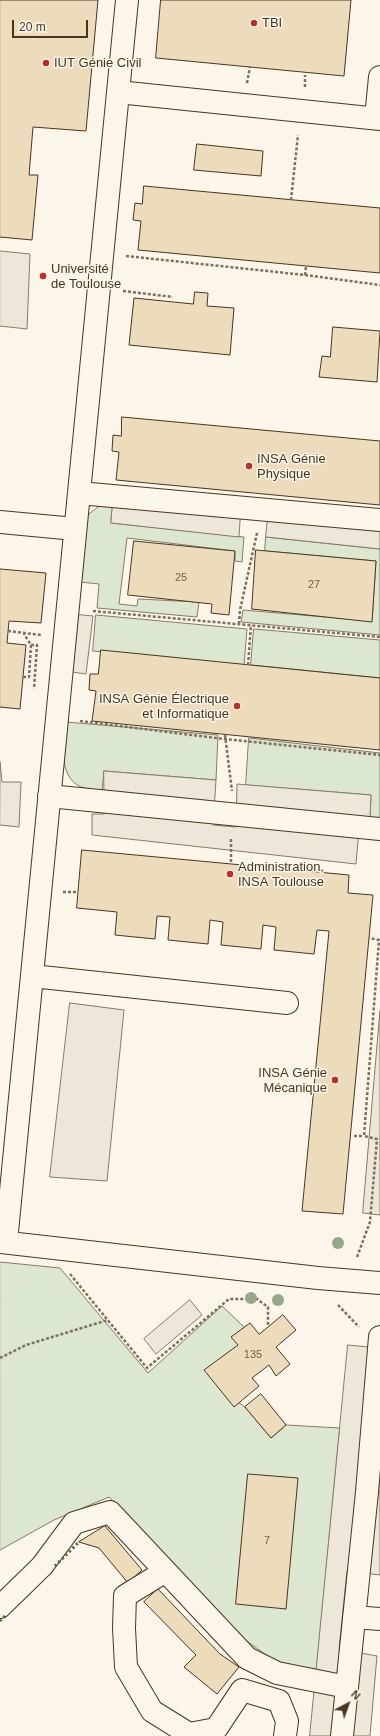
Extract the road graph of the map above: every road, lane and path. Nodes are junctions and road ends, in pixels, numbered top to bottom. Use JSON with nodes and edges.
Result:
{"nodes":[{"id":1,"x":127,"y":0,"type":"edge"},
{"id":2,"x":380,"y":77,"type":"edge"},
{"id":3,"x":118,"y":92,"type":"junction"},
{"id":4,"x":301,"y":111,"type":"junction"},
{"id":5,"x":378,"y":118,"type":"edge"},
{"id":6,"x":291,"y":200,"type":"dead end"},
{"id":7,"x":102,"y":254,"type":"junction"},
{"id":8,"x":306,"y":266,"type":"dead end"},
{"id":9,"x":305,"y":275,"type":"junction"},
{"id":10,"x":380,"y":285,"type":"edge"},
{"id":11,"x":98,"y":288,"type":"junction"},
{"id":12,"x":172,"y":297,"type":"dead end"},
{"id":13,"x":79,"y":493,"type":"junction"},
{"id":14,"x":380,"y":520,"type":"edge"},
{"id":15,"x":0,"y":522,"type":"edge"},
{"id":16,"x":75,"y":529,"type":"junction"},
{"id":17,"x":257,"y":532,"type":"dead end"},
{"id":18,"x":93,"y":611,"type":"dead end"},
{"id":19,"x":239,"y":624,"type":"junction"},
{"id":20,"x":252,"y":625,"type":"junction"},
{"id":21,"x":8,"y":631,"type":"dead end"},
{"id":22,"x":24,"y":634,"type":"junction"},
{"id":23,"x":43,"y":635,"type":"dead end"},
{"id":24,"x":380,"y":637,"type":"edge"},
{"id":25,"x":31,"y":645,"type":"junction"},
{"id":26,"x":248,"y":665,"type":"dead end"},
{"id":27,"x":23,"y":677,"type":"dead end"},
{"id":28,"x":33,"y":697,"type":"dead end"},
{"id":29,"x":79,"y":720,"type":"dead end"},
{"id":30,"x":224,"y":735,"type":"dead end"},
{"id":31,"x":224,"y":739,"type":"junction"},
{"id":32,"x":380,"y":755,"type":"edge"},
{"id":33,"x":232,"y":794,"type":"dead end"},
{"id":34,"x":49,"y":796,"type":"junction"},
{"id":35,"x":380,"y":829,"type":"edge"},
{"id":36,"x":231,"y":838,"type":"dead end"},
{"id":37,"x":231,"y":864,"type":"dead end"},
{"id":38,"x":369,"y":938,"type":"dead end"},
{"id":39,"x":379,"y":940,"type":"edge"},
{"id":40,"x":32,"y":976,"type":"junction"},
{"id":41,"x":287,"y":1003,"type":"dead end"},
{"id":42,"x":354,"y":1136,"type":"dead end"},
{"id":43,"x":364,"y":1136,"type":"junction"},
{"id":44,"x":379,"y":1139,"type":"edge"},
{"id":45,"x":3,"y":1242,"type":"edge"},
{"id":46,"x":351,"y":1258,"type":"dead end"},
{"id":47,"x":67,"y":1271,"type":"dead end"},
{"id":48,"x":380,"y":1283,"type":"edge"},
{"id":49,"x":338,"y":1305,"type":"dead end"},
{"id":50,"x":108,"y":1320,"type":"junction"},
{"id":51,"x":268,"y":1326,"type":"dead end"},
{"id":52,"x":372,"y":1334,"type":"edge"},
{"id":53,"x":0,"y":1358,"type":"edge"},
{"id":54,"x":164,"y":1572,"type":"junction"},
{"id":55,"x":0,"y":1607,"type":"edge"},
{"id":56,"x":354,"y":1617,"type":"junction"},
{"id":57,"x":380,"y":1619,"type":"edge"},
{"id":58,"x":347,"y":1687,"type":"junction"},
{"id":59,"x":285,"y":1736,"type":"edge"},
{"id":60,"x":342,"y":1736,"type":"edge"}],
"edges":[{"from":1,"to":3,"type":"street"},
{"from":2,"to":5,"type":"street"},
{"from":3,"to":4,"type":"street"},
{"from":3,"to":7,"type":"street"},
{"from":4,"to":5,"type":"street"},
{"from":4,"to":6,"type":"path"},
{"from":7,"to":9,"type":"path"},
{"from":7,"to":11,"type":"street"},
{"from":8,"to":9,"type":"path"},
{"from":9,"to":10,"type":"path"},
{"from":11,"to":12,"type":"path"},
{"from":11,"to":13,"type":"street"},
{"from":13,"to":14,"type":"street"},
{"from":13,"to":16,"type":"street"},
{"from":15,"to":16,"type":"street"},
{"from":16,"to":34,"type":"street"},
{"from":17,"to":19,"type":"path"},
{"from":18,"to":19,"type":"path"},
{"from":19,"to":20,"type":"path"},
{"from":20,"to":24,"type":"path"},
{"from":20,"to":26,"type":"path"},
{"from":21,"to":22,"type":"path"},
{"from":22,"to":23,"type":"path"},
{"from":22,"to":25,"type":"path"},
{"from":25,"to":27,"type":"path"},
{"from":25,"to":28,"type":"path"},
{"from":29,"to":31,"type":"path"},
{"from":30,"to":31,"type":"path"},
{"from":31,"to":32,"type":"path"},
{"from":31,"to":33,"type":"path"},
{"from":34,"to":35,"type":"street"},
{"from":34,"to":40,"type":"street"},
{"from":36,"to":37,"type":"path"},
{"from":38,"to":39,"type":"path"},
{"from":39,"to":43,"type":"path"},
{"from":40,"to":41,"type":"street"},
{"from":40,"to":45,"type":"street"},
{"from":42,"to":43,"type":"path"},
{"from":43,"to":44,"type":"path"},
{"from":44,"to":46,"type":"path"},
{"from":45,"to":48,"type":"street"},
{"from":47,"to":50,"type":"path"},
{"from":49,"to":52,"type":"path"},
{"from":50,"to":51,"type":"path"},
{"from":50,"to":53,"type":"path"},
{"from":52,"to":56,"type":"street"},
{"from":54,"to":55,"type":"street"},
{"from":54,"to":58,"type":"street"},
{"from":54,"to":59,"type":"street"},
{"from":56,"to":57,"type":"street"},
{"from":56,"to":58,"type":"street"},
{"from":58,"to":60,"type":"street"}]}
